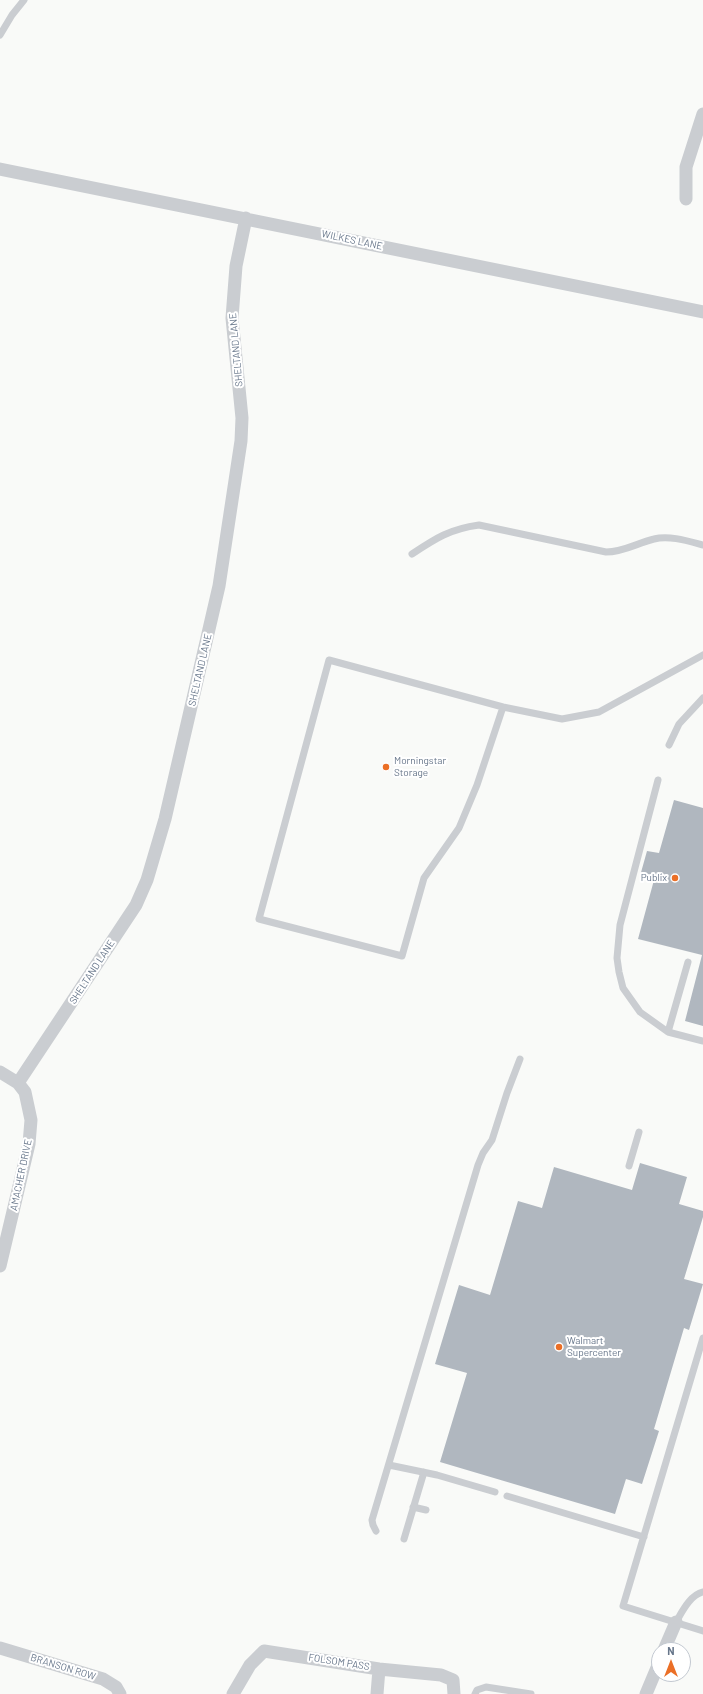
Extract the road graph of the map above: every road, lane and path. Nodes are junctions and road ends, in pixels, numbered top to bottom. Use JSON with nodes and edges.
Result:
{"nodes":[{"id":1,"x":24,"y":0,"type":"edge"},
{"id":2,"x":0,"y":35,"type":"edge"},
{"id":3,"x":703,"y":114,"type":"edge"},
{"id":4,"x":0,"y":169,"type":"edge"},
{"id":5,"x":686,"y":199,"type":"dead end"},
{"id":6,"x":246,"y":218,"type":"junction"},
{"id":7,"x":703,"y":312,"type":"edge"},
{"id":8,"x":703,"y":545,"type":"edge"},
{"id":9,"x":412,"y":554,"type":"dead end"},
{"id":10,"x":703,"y":655,"type":"edge"},
{"id":11,"x":703,"y":698,"type":"edge"},
{"id":12,"x":503,"y":707,"type":"junction"},
{"id":13,"x":669,"y":745,"type":"dead end"},
{"id":14,"x":658,"y":780,"type":"dead end"},
{"id":15,"x":688,"y":962,"type":"dead end"},
{"id":16,"x":668,"y":1032,"type":"junction"},
{"id":17,"x":703,"y":1041,"type":"edge"},
{"id":18,"x":520,"y":1059,"type":"dead end"},
{"id":19,"x":0,"y":1072,"type":"edge"},
{"id":20,"x":18,"y":1083,"type":"junction"},
{"id":21,"x":639,"y":1132,"type":"dead end"},
{"id":22,"x":629,"y":1166,"type":"dead end"},
{"id":23,"x":0,"y":1266,"type":"edge"},
{"id":24,"x":703,"y":1338,"type":"edge"},
{"id":25,"x":389,"y":1464,"type":"junction"},
{"id":26,"x":424,"y":1472,"type":"junction"},
{"id":27,"x":495,"y":1492,"type":"dead end"},
{"id":28,"x":507,"y":1496,"type":"dead end"},
{"id":29,"x":413,"y":1507,"type":"junction"},
{"id":30,"x":426,"y":1510,"type":"dead end"},
{"id":31,"x":376,"y":1530,"type":"dead end"},
{"id":32,"x":644,"y":1537,"type":"junction"},
{"id":33,"x":404,"y":1539,"type":"dead end"},
{"id":34,"x":703,"y":1592,"type":"edge"},
{"id":35,"x":676,"y":1622,"type":"junction"},
{"id":36,"x":703,"y":1631,"type":"edge"},
{"id":37,"x":667,"y":1642,"type":"edge"},
{"id":38,"x":0,"y":1648,"type":"edge"},
{"id":39,"x":378,"y":1668,"type":"junction"},
{"id":40,"x":651,"y":1682,"type":"edge"},
{"id":41,"x":120,"y":1694,"type":"edge"},
{"id":42,"x":233,"y":1694,"type":"edge"},
{"id":43,"x":377,"y":1694,"type":"edge"},
{"id":44,"x":454,"y":1694,"type":"edge"},
{"id":45,"x":475,"y":1694,"type":"edge"},
{"id":46,"x":531,"y":1694,"type":"edge"},
{"id":47,"x":646,"y":1694,"type":"edge"}],
"edges":[{"from":1,"to":2,"type":"lane"},
{"from":3,"to":5,"type":"street"},
{"from":4,"to":6,"type":"street","name":"WILKES LANE"},
{"from":6,"to":7,"type":"street","name":"WILKES LANE"},
{"from":6,"to":20,"type":"street","name":"SHELTAND LANE"},
{"from":8,"to":9,"type":"lane"},
{"from":10,"to":12,"type":"lane"},
{"from":11,"to":13,"type":"lane"},
{"from":12,"to":12,"type":"lane"},
{"from":14,"to":16,"type":"lane"},
{"from":15,"to":16,"type":"lane"},
{"from":16,"to":17,"type":"lane"},
{"from":18,"to":25,"type":"lane"},
{"from":19,"to":20,"type":"street"},
{"from":20,"to":23,"type":"street","name":"AMACHER DRIVE"},
{"from":21,"to":22,"type":"lane"},
{"from":24,"to":32,"type":"lane"},
{"from":25,"to":26,"type":"lane"},
{"from":25,"to":31,"type":"lane"},
{"from":26,"to":27,"type":"lane"},
{"from":26,"to":29,"type":"lane"},
{"from":28,"to":32,"type":"lane"},
{"from":29,"to":30,"type":"lane"},
{"from":29,"to":33,"type":"lane"},
{"from":32,"to":35,"type":"lane"},
{"from":34,"to":35,"type":"lane"},
{"from":35,"to":36,"type":"lane"},
{"from":35,"to":37,"type":"street"},
{"from":38,"to":41,"type":"street","name":"BRANSON ROW"},
{"from":39,"to":42,"type":"street","name":"FOLSOM PASS"},
{"from":39,"to":43,"type":"street"},
{"from":39,"to":44,"type":"street","name":"FOLSOM PASS"},
{"from":40,"to":47,"type":"street"},
{"from":45,"to":46,"type":"lane"}]}
